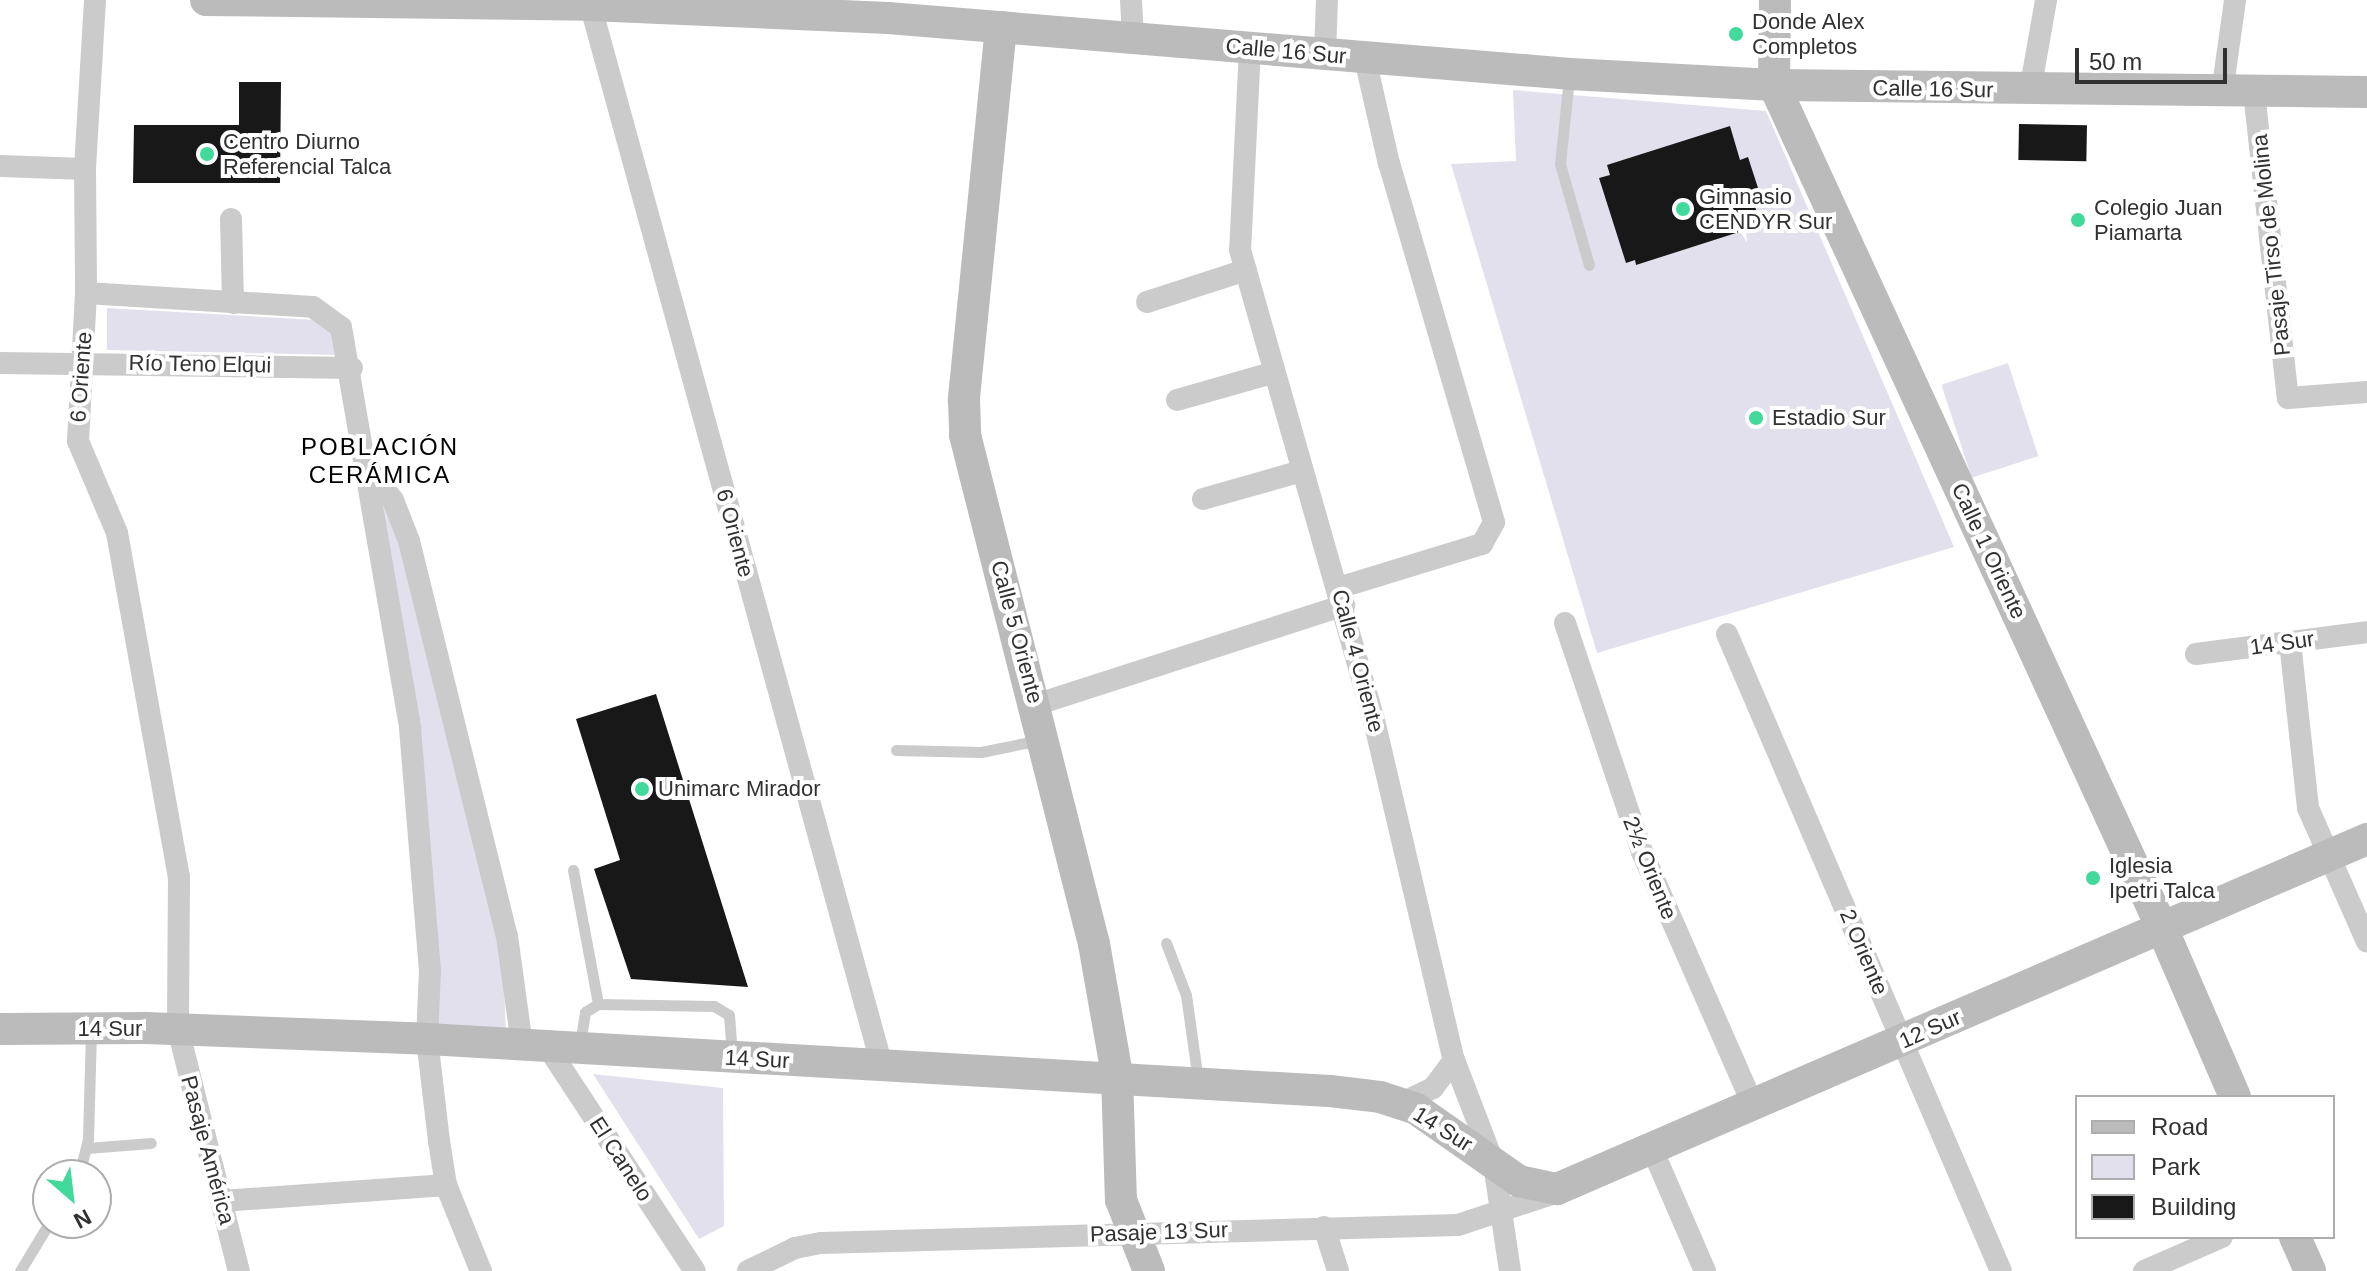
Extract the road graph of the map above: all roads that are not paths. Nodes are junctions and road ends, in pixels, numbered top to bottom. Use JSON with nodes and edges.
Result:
{"nodes":[{"id":1,"x":95,"y":0,"type":"edge"},
{"id":2,"x":206,"y":0,"type":"edge"},
{"id":3,"x":1131,"y":0,"type":"edge"},
{"id":4,"x":1327,"y":0,"type":"edge"},
{"id":5,"x":1775,"y":0,"type":"edge"},
{"id":6,"x":2046,"y":0,"type":"edge"},
{"id":7,"x":2235,"y":0,"type":"edge"},
{"id":8,"x":589,"y":2,"type":"edge"},
{"id":9,"x":887,"y":9,"type":"edge"},
{"id":10,"x":1001,"y":27,"type":"junction"},
{"id":11,"x":1133,"y":38,"type":"junction"},
{"id":12,"x":1250,"y":48,"type":"junction"},
{"id":13,"x":1325,"y":54,"type":"junction"},
{"id":14,"x":1365,"y":58,"type":"junction"},
{"id":15,"x":1570,"y":74,"type":"junction"},
{"id":16,"x":1774,"y":85,"type":"junction"},
{"id":17,"x":2030,"y":91,"type":"junction"},
{"id":18,"x":2367,"y":92,"type":"edge"},
{"id":19,"x":2238,"y":93,"type":"junction"},
{"id":20,"x":0,"y":166,"type":"edge"},
{"id":21,"x":85,"y":169,"type":"junction"},
{"id":22,"x":231,"y":219,"type":"dead end"},
{"id":23,"x":1589,"y":265,"type":"dead end"},
{"id":24,"x":1246,"y":270,"type":"junction"},
{"id":25,"x":86,"y":293,"type":"junction"},
{"id":26,"x":1147,"y":302,"type":"dead end"},
{"id":27,"x":233,"y":303,"type":"junction"},
{"id":28,"x":83,"y":362,"type":"junction"},
{"id":29,"x":0,"y":363,"type":"edge"},
{"id":30,"x":352,"y":368,"type":"junction"},
{"id":31,"x":1272,"y":373,"type":"junction"},
{"id":32,"x":2367,"y":392,"type":"edge"},
{"id":33,"x":1177,"y":400,"type":"dead end"},
{"id":34,"x":364,"y":466,"type":"junction"},
{"id":35,"x":1302,"y":471,"type":"junction"},
{"id":36,"x":1203,"y":499,"type":"dead end"},
{"id":37,"x":1341,"y":597,"type":"junction"},
{"id":38,"x":1565,"y":623,"type":"dead end"},
{"id":39,"x":2367,"y":632,"type":"edge"},
{"id":40,"x":1727,"y":634,"type":"dead end"},
{"id":41,"x":2290,"y":642,"type":"junction"},
{"id":42,"x":2196,"y":654,"type":"dead end"},
{"id":43,"x":1035,"y":705,"type":"junction"},
{"id":44,"x":1044,"y":739,"type":"junction"},
{"id":45,"x":896,"y":750,"type":"dead end"},
{"id":46,"x":2367,"y":839,"type":"edge"},
{"id":47,"x":2329,"y":855,"type":"junction"},
{"id":48,"x":573,"y":870,"type":"dead end"},
{"id":49,"x":2162,"y":928,"type":"junction"},
{"id":50,"x":2367,"y":942,"type":"edge"},
{"id":51,"x":1166,"y":943,"type":"dead end"},
{"id":52,"x":598,"y":1004,"type":"junction"},
{"id":53,"x":0,"y":1029,"type":"edge"},
{"id":54,"x":91,"y":1029,"type":"junction"},
{"id":55,"x":178,"y":1029,"type":"junction"},
{"id":56,"x":427,"y":1039,"type":"junction"},
{"id":57,"x":1902,"y":1042,"type":"junction"},
{"id":58,"x":535,"y":1046,"type":"junction"},
{"id":59,"x":579,"y":1048,"type":"junction"},
{"id":60,"x":732,"y":1057,"type":"junction"},
{"id":61,"x":1454,"y":1060,"type":"junction"},
{"id":62,"x":882,"y":1066,"type":"junction"},
{"id":63,"x":1117,"y":1075,"type":"junction"},
{"id":64,"x":1198,"y":1081,"type":"junction"},
{"id":65,"x":2234,"y":1095,"type":"edge"},
{"id":66,"x":1400,"y":1104,"type":"junction"},
{"id":67,"x":1754,"y":1107,"type":"junction"},
{"id":68,"x":151,"y":1143,"type":"dead end"},
{"id":69,"x":87,"y":1148,"type":"junction"},
{"id":70,"x":1653,"y":1151,"type":"junction"},
{"id":71,"x":84,"y":1159,"type":"edge"},
{"id":72,"x":1494,"y":1164,"type":"junction"},
{"id":73,"x":446,"y":1185,"type":"junction"},
{"id":74,"x":1570,"y":1188,"type":"junction"},
{"id":75,"x":222,"y":1201,"type":"junction"},
{"id":76,"x":1499,"y":1215,"type":"junction"},
{"id":77,"x":1324,"y":1227,"type":"junction"},
{"id":78,"x":1132,"y":1232,"type":"junction"},
{"id":79,"x":39,"y":1239,"type":"edge"},
{"id":80,"x":2217,"y":1239,"type":"edge"},
{"id":81,"x":2296,"y":1239,"type":"edge"},
{"id":82,"x":759,"y":1269,"type":"edge"},
{"id":83,"x":20,"y":1271,"type":"edge"},
{"id":84,"x":239,"y":1271,"type":"edge"},
{"id":85,"x":481,"y":1271,"type":"edge"},
{"id":86,"x":695,"y":1271,"type":"edge"},
{"id":87,"x":1149,"y":1271,"type":"edge"},
{"id":88,"x":1338,"y":1271,"type":"edge"},
{"id":89,"x":1510,"y":1271,"type":"edge"},
{"id":90,"x":1705,"y":1271,"type":"edge"},
{"id":91,"x":2001,"y":1271,"type":"edge"},
{"id":92,"x":2144,"y":1271,"type":"edge"},
{"id":93,"x":2310,"y":1271,"type":"edge"}],
"edges":[{"from":1,"to":21,"type":"street","name":"6 Oriente"},
{"from":2,"to":8,"type":"main road","name":"Calle 16 Sur"},
{"from":3,"to":11,"type":"street"},
{"from":4,"to":13,"type":"street"},
{"from":5,"to":16,"type":"main road","name":"Calle 1 Oriente"},
{"from":6,"to":17,"type":"street"},
{"from":7,"to":19,"type":"street","name":"Pasaje Tirso de Molina"},
{"from":8,"to":9,"type":"main road","name":"Calle 16 Sur"},
{"from":8,"to":62,"type":"street","name":"6 Oriente"},
{"from":9,"to":10,"type":"main road","name":"Calle 16 Sur"},
{"from":10,"to":11,"type":"main road","name":"Calle 16 Sur"},
{"from":10,"to":43,"type":"main road","name":"Calle 5 Oriente"},
{"from":11,"to":12,"type":"main road","name":"Calle 16 Sur"},
{"from":12,"to":13,"type":"main road","name":"Calle 16 Sur"},
{"from":12,"to":24,"type":"street","name":"Calle 4 Oriente"},
{"from":13,"to":14,"type":"main road","name":"Calle 16 Sur"},
{"from":14,"to":15,"type":"main road","name":"Calle 16 Sur"},
{"from":14,"to":37,"type":"street"},
{"from":15,"to":16,"type":"main road","name":"Calle 16 Sur"},
{"from":15,"to":23,"type":"lane"},
{"from":16,"to":17,"type":"main road","name":"Calle 16 Sur"},
{"from":16,"to":49,"type":"main road","name":"Calle 1 Oriente"},
{"from":17,"to":19,"type":"main road","name":"Calle 16 Sur"},
{"from":18,"to":19,"type":"main road","name":"Calle 16 Sur"},
{"from":19,"to":32,"type":"street","name":"Pasaje Tirso de Molina"},
{"from":20,"to":21,"type":"street"},
{"from":21,"to":25,"type":"street","name":"6 Oriente"},
{"from":22,"to":27,"type":"street"},
{"from":24,"to":26,"type":"street"},
{"from":24,"to":31,"type":"street","name":"Calle 4 Oriente"},
{"from":25,"to":27,"type":"street"},
{"from":25,"to":28,"type":"street","name":"6 Oriente"},
{"from":27,"to":30,"type":"street"},
{"from":28,"to":29,"type":"street","name":"Río Teno Elqui"},
{"from":28,"to":30,"type":"street","name":"Río Teno Elqui"},
{"from":28,"to":55,"type":"street","name":"6 Oriente"},
{"from":30,"to":34,"type":"street"},
{"from":31,"to":33,"type":"street"},
{"from":31,"to":35,"type":"street","name":"Calle 4 Oriente"},
{"from":34,"to":56,"type":"street"},
{"from":34,"to":58,"type":"street"},
{"from":35,"to":36,"type":"street"},
{"from":35,"to":37,"type":"street","name":"Calle 4 Oriente"},
{"from":37,"to":43,"type":"street"},
{"from":37,"to":61,"type":"street","name":"Calle 4 Oriente"},
{"from":38,"to":67,"type":"street","name":"2½ Oriente"},
{"from":39,"to":41,"type":"street","name":"14 Sur"},
{"from":40,"to":57,"type":"street","name":"2 Oriente"},
{"from":41,"to":42,"type":"street","name":"14 Sur"},
{"from":41,"to":47,"type":"street"},
{"from":43,"to":44,"type":"main road","name":"Calle 5 Oriente"},
{"from":44,"to":45,"type":"lane"},
{"from":44,"to":63,"type":"main road","name":"Calle 5 Oriente"},
{"from":46,"to":47,"type":"main road","name":"12 Sur"},
{"from":47,"to":49,"type":"main road","name":"12 Sur"},
{"from":47,"to":50,"type":"street"},
{"from":48,"to":52,"type":"lane"},
{"from":49,"to":57,"type":"main road","name":"12 Sur"},
{"from":49,"to":65,"type":"main road","name":"Calle 1 Oriente"},
{"from":51,"to":64,"type":"lane"},
{"from":52,"to":59,"type":"lane"},
{"from":52,"to":60,"type":"lane"},
{"from":53,"to":54,"type":"main road","name":"14 Sur"},
{"from":54,"to":55,"type":"main road","name":"14 Sur"},
{"from":54,"to":69,"type":"lane"},
{"from":55,"to":56,"type":"main road","name":"14 Sur"},
{"from":55,"to":75,"type":"street","name":"Pasaje América"},
{"from":56,"to":58,"type":"main road","name":"14 Sur"},
{"from":56,"to":73,"type":"street"},
{"from":57,"to":67,"type":"main road","name":"12 Sur"},
{"from":57,"to":91,"type":"street","name":"2 Oriente"},
{"from":58,"to":59,"type":"main road","name":"14 Sur"},
{"from":58,"to":86,"type":"street","name":"El Canelo"},
{"from":59,"to":60,"type":"main road","name":"14 Sur"},
{"from":60,"to":62,"type":"main road","name":"14 Sur"},
{"from":61,"to":66,"type":"street"},
{"from":61,"to":72,"type":"street","name":"Calle 4 Oriente"},
{"from":62,"to":63,"type":"main road","name":"14 Sur"},
{"from":63,"to":64,"type":"main road","name":"14 Sur"},
{"from":63,"to":78,"type":"main road","name":"Calle 5 Oriente"},
{"from":64,"to":66,"type":"main road","name":"14 Sur"},
{"from":66,"to":72,"type":"main road","name":"14 Sur"},
{"from":67,"to":70,"type":"main road","name":"12 Sur"},
{"from":68,"to":69,"type":"lane"},
{"from":69,"to":71,"type":"lane"},
{"from":70,"to":74,"type":"main road","name":"12 Sur"},
{"from":70,"to":90,"type":"street"},
{"from":72,"to":74,"type":"main road","name":"12 Sur"},
{"from":72,"to":76,"type":"street","name":"Calle 4 Oriente"},
{"from":73,"to":75,"type":"street"},
{"from":73,"to":85,"type":"street"},
{"from":74,"to":76,"type":"street","name":"Pasaje 13 Sur"},
{"from":75,"to":84,"type":"street","name":"Pasaje América"},
{"from":76,"to":77,"type":"street","name":"Pasaje 13 Sur"},
{"from":76,"to":89,"type":"street","name":"Calle 4 Oriente"},
{"from":77,"to":78,"type":"street","name":"Pasaje 13 Sur"},
{"from":77,"to":88,"type":"street"},
{"from":78,"to":82,"type":"street","name":"Pasaje 13 Sur"},
{"from":78,"to":87,"type":"main road","name":"Calle 5 Oriente"},
{"from":79,"to":83,"type":"lane"},
{"from":80,"to":92,"type":"street"},
{"from":81,"to":93,"type":"main road"}]}
